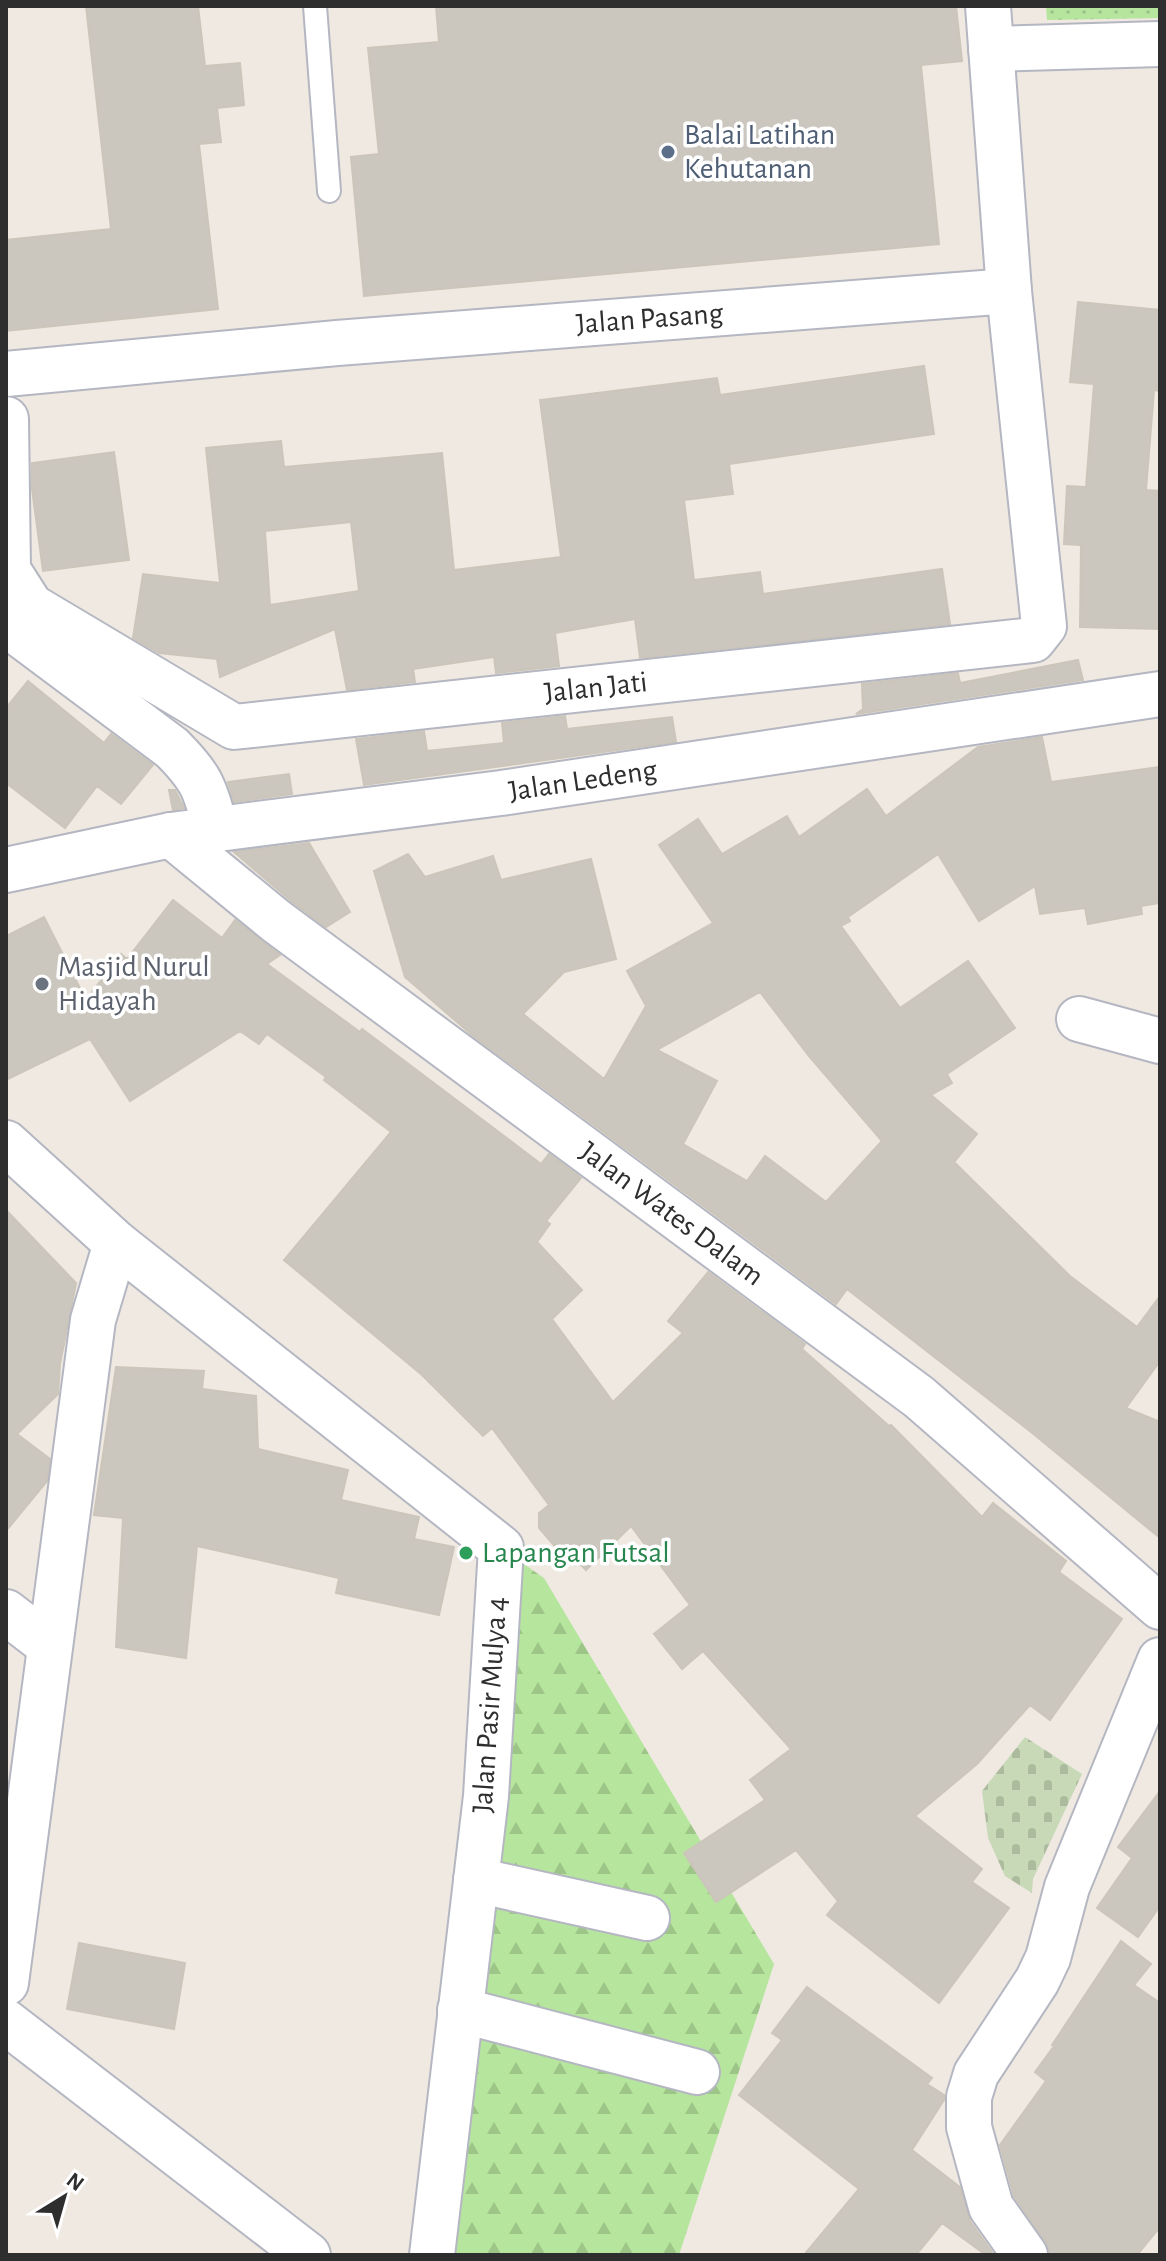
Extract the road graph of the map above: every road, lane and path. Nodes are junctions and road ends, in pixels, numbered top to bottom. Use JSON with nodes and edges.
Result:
{"nodes":[{"id":1,"x":315,"y":6,"type":"edge"},
{"id":2,"x":988,"y":6,"type":"edge"},
{"id":3,"x":1160,"y":44,"type":"edge"},
{"id":4,"x":991,"y":49,"type":"junction"},
{"id":5,"x":329,"y":191,"type":"dead end"},
{"id":6,"x":1009,"y":291,"type":"junction"},
{"id":7,"x":6,"y":374,"type":"edge"},
{"id":8,"x":6,"y":419,"type":"edge"},
{"id":9,"x":6,"y":624,"type":"edge"},
{"id":10,"x":1160,"y":694,"type":"edge"},
{"id":11,"x":216,"y":830,"type":"junction"},
{"id":12,"x":171,"y":835,"type":"junction"},
{"id":13,"x":6,"y":870,"type":"edge"},
{"id":14,"x":1079,"y":1019,"type":"dead end"},
{"id":15,"x":1160,"y":1041,"type":"edge"},
{"id":16,"x":6,"y":1143,"type":"edge"},
{"id":17,"x":116,"y":1243,"type":"junction"},
{"id":18,"x":1160,"y":1607,"type":"edge"},
{"id":19,"x":6,"y":1612,"type":"edge"},
{"id":20,"x":49,"y":1645,"type":"junction"},
{"id":21,"x":1160,"y":1660,"type":"edge"},
{"id":22,"x":476,"y":1880,"type":"junction"},
{"id":23,"x":647,"y":1918,"type":"dead end"},
{"id":24,"x":6,"y":1983,"type":"edge"},
{"id":25,"x":460,"y":2010,"type":"junction"},
{"id":26,"x":6,"y":2022,"type":"edge"},
{"id":27,"x":697,"y":2072,"type":"dead end"},
{"id":28,"x":308,"y":2255,"type":"edge"},
{"id":29,"x":432,"y":2255,"type":"edge"},
{"id":30,"x":1025,"y":2255,"type":"edge"}],
"edges":[{"from":1,"to":5,"type":"lane"},
{"from":2,"to":4,"type":"street"},
{"from":3,"to":4,"type":"street"},
{"from":4,"to":6,"type":"street"},
{"from":6,"to":7,"type":"street","name":"Jalan Pasang"},
{"from":6,"to":8,"type":"street","name":"Jalan Jati"},
{"from":9,"to":11,"type":"street"},
{"from":10,"to":11,"type":"street","name":"Jalan Ledeng"},
{"from":11,"to":12,"type":"street","name":"Jalan Ledeng"},
{"from":12,"to":13,"type":"street","name":"Jalan Ledeng"},
{"from":12,"to":18,"type":"street","name":"Jalan Wates Dalam"},
{"from":14,"to":15,"type":"street"},
{"from":16,"to":17,"type":"street"},
{"from":17,"to":20,"type":"street"},
{"from":17,"to":22,"type":"street","name":"Jalan Pasir Mulya 4"},
{"from":19,"to":20,"type":"street"},
{"from":20,"to":24,"type":"street"},
{"from":21,"to":30,"type":"street"},
{"from":22,"to":23,"type":"street"},
{"from":22,"to":25,"type":"street","name":"Jalan Pasir Mulya 4"},
{"from":25,"to":27,"type":"street"},
{"from":25,"to":29,"type":"street","name":"Jalan Pasir Mulya 4"},
{"from":26,"to":28,"type":"street"}]}
